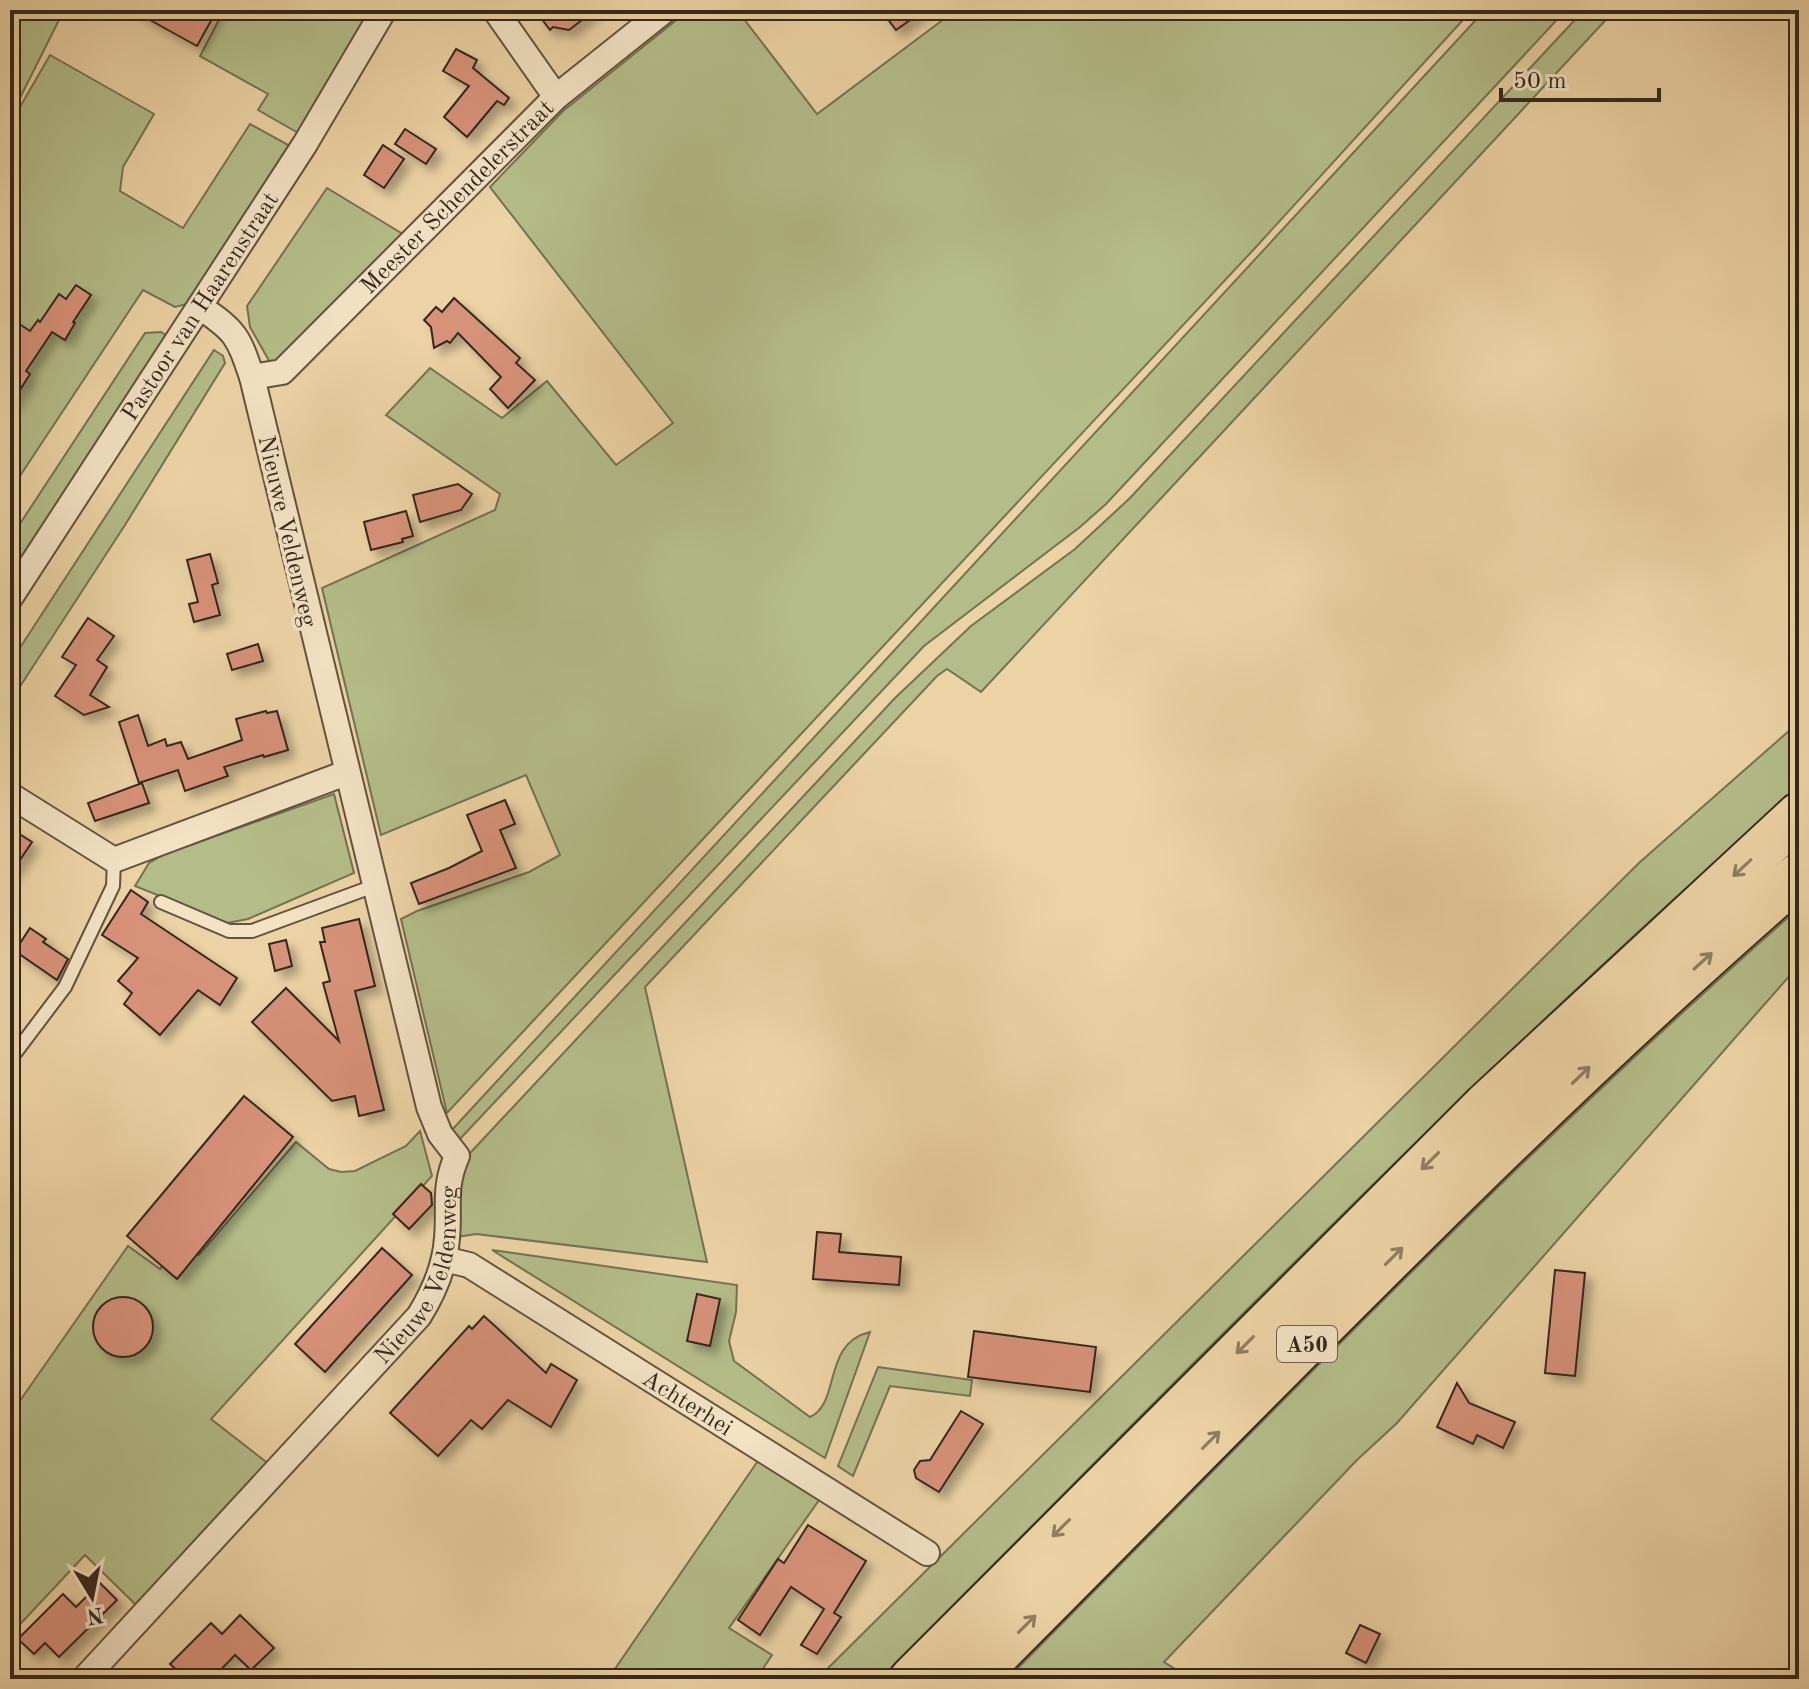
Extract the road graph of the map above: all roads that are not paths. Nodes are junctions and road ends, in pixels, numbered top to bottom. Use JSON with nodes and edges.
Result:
{"nodes":[{"id":1,"x":384,"y":10,"type":"edge"},
{"id":2,"x":495,"y":10,"type":"edge"},
{"id":3,"x":665,"y":10,"type":"edge"},
{"id":4,"x":556,"y":97,"type":"junction"},
{"id":5,"x":200,"y":307,"type":"junction"},
{"id":6,"x":252,"y":377,"type":"junction"},
{"id":7,"x":10,"y":598,"type":"edge"},
{"id":8,"x":346,"y":773,"type":"junction"},
{"id":9,"x":10,"y":795,"type":"edge"},
{"id":10,"x":1799,"y":815,"type":"edge"},
{"id":11,"x":114,"y":860,"type":"junction"},
{"id":12,"x":1799,"y":875,"type":"edge"},
{"id":13,"x":374,"y":886,"type":"junction"},
{"id":14,"x":161,"y":902,"type":"dead end"},
{"id":15,"x":10,"y":1060,"type":"edge"},
{"id":16,"x":444,"y":1259,"type":"junction"},
{"id":17,"x":927,"y":1553,"type":"dead end"},
{"id":18,"x":84,"y":1679,"type":"edge"},
{"id":19,"x":912,"y":1679,"type":"edge"},
{"id":20,"x":972,"y":1679,"type":"edge"}],
"edges":[{"from":1,"to":5,"type":"street","name":"Pastoor van Haarenstraat"},
{"from":2,"to":4,"type":"street"},
{"from":3,"to":4,"type":"street","name":"Meester Schendelerstraat"},
{"from":4,"to":6,"type":"street","name":"Meester Schendelerstraat"},
{"from":5,"to":6,"type":"street","name":"Nieuwe Veldenweg"},
{"from":5,"to":7,"type":"street","name":"Pastoor van Haarenstraat"},
{"from":6,"to":8,"type":"street","name":"Nieuwe Veldenweg"},
{"from":8,"to":11,"type":"street"},
{"from":8,"to":13,"type":"street","name":"Nieuwe Veldenweg"},
{"from":9,"to":11,"type":"street"},
{"from":10,"to":19,"type":"highway","number":"A50","one_way":true},
{"from":11,"to":15,"type":"lane"},
{"from":20,"to":12,"type":"highway","number":"A50","one_way":true},
{"from":13,"to":14,"type":"lane"},
{"from":13,"to":16,"type":"street","name":"Nieuwe Veldenweg"},
{"from":16,"to":17,"type":"street","name":"Achterhei"},
{"from":16,"to":18,"type":"street","name":"Nieuwe Veldenweg"}]}
